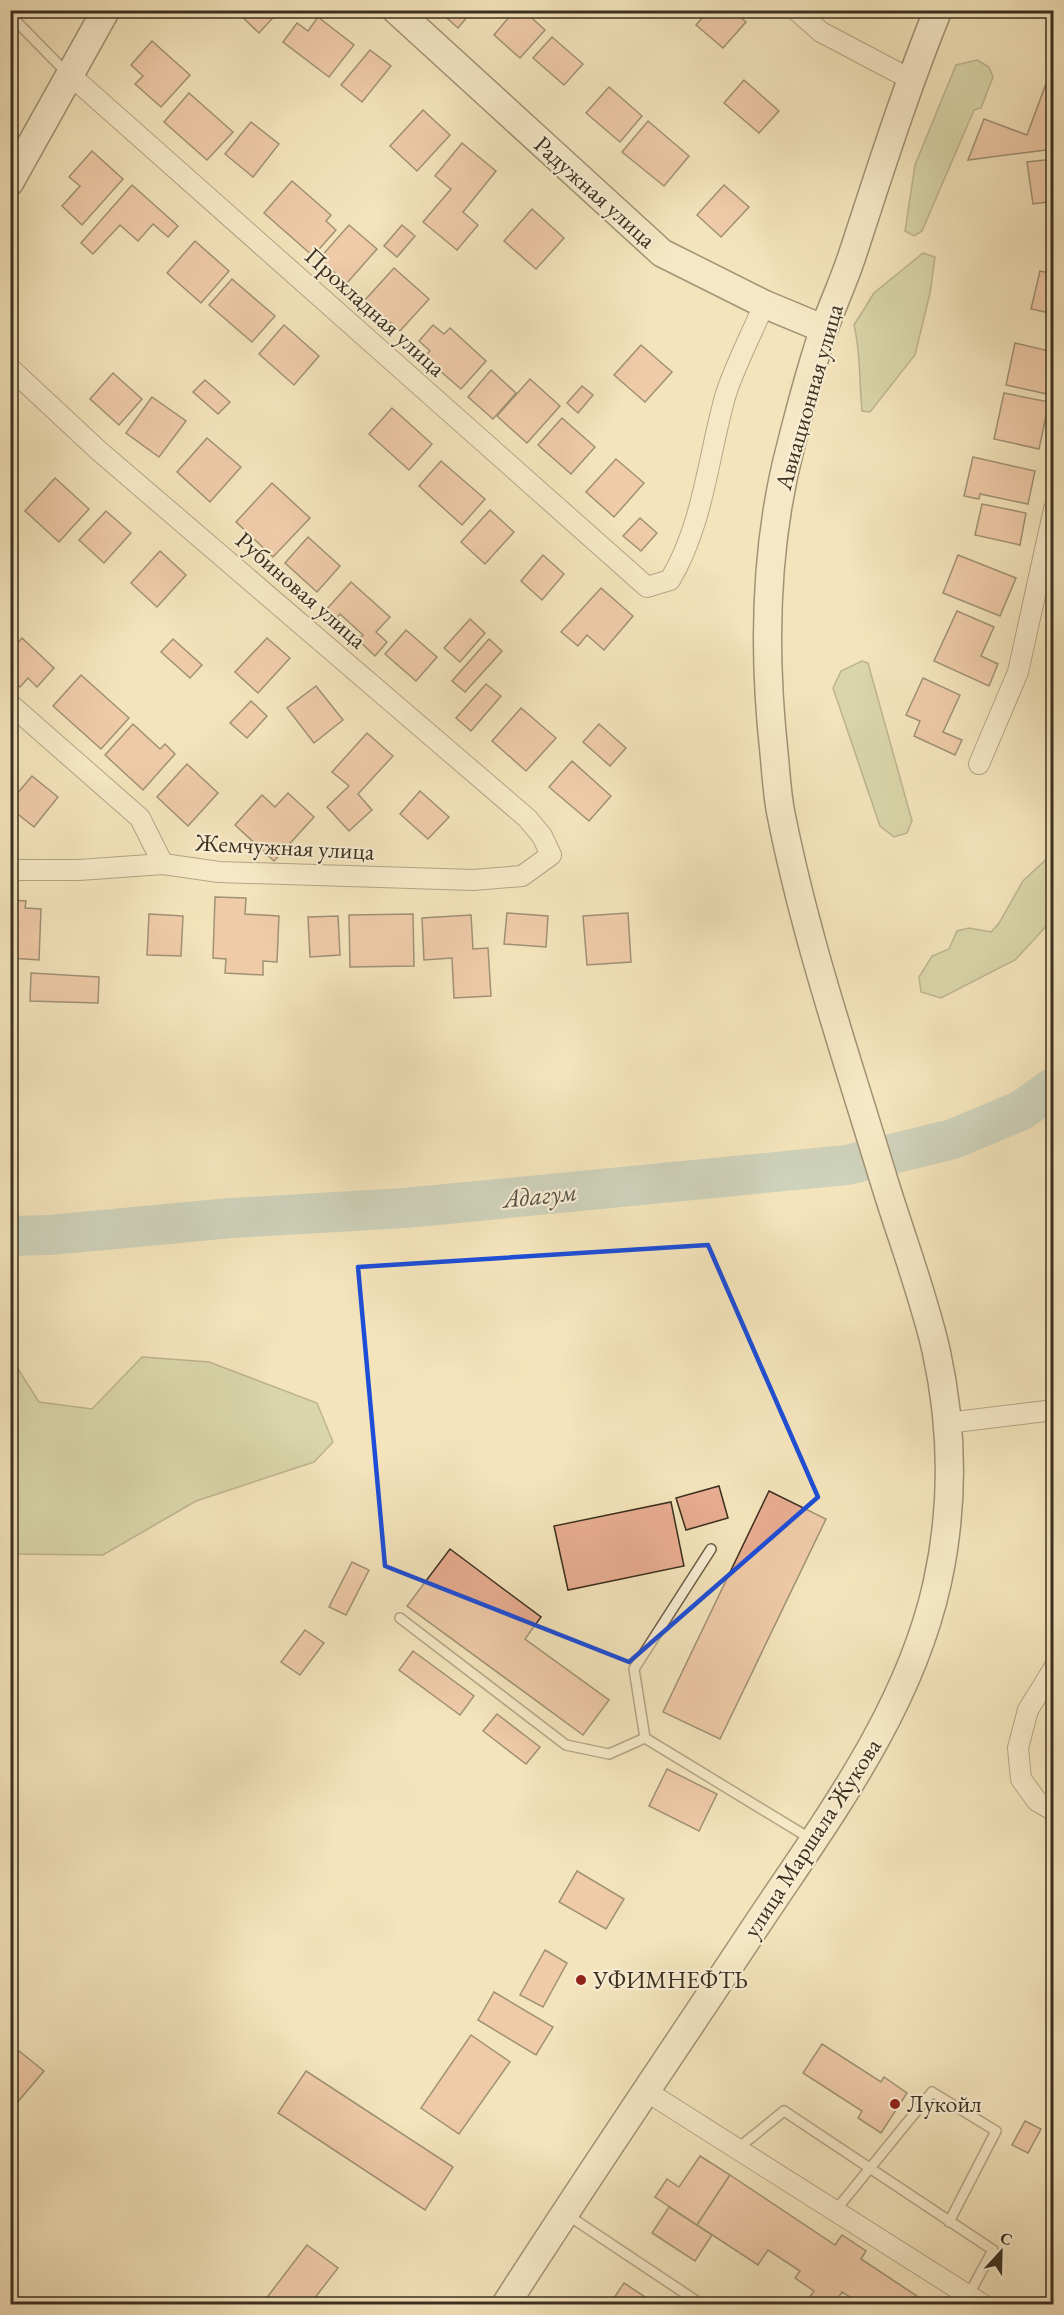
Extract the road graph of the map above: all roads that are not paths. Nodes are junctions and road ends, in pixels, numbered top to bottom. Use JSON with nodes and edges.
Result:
{"nodes":[{"id":1,"x":106,"y":10,"type":"edge"},
{"id":2,"x":396,"y":10,"type":"edge"},
{"id":3,"x":796,"y":10,"type":"edge"},
{"id":4,"x":938,"y":10,"type":"edge"},
{"id":5,"x":10,"y":15,"type":"edge"},
{"id":6,"x":69,"y":74,"type":"junction"},
{"id":7,"x":910,"y":79,"type":"junction"},
{"id":8,"x":10,"y":182,"type":"edge"},
{"id":9,"x":764,"y":304,"type":"junction"},
{"id":10,"x":824,"y":329,"type":"junction"},
{"id":11,"x":10,"y":368,"type":"edge"},
{"id":12,"x":1053,"y":509,"type":"edge"},
{"id":13,"x":10,"y":704,"type":"edge"},
{"id":14,"x":979,"y":764,"type":"dead end"},
{"id":15,"x":551,"y":855,"type":"joint"},
{"id":16,"x":163,"y":864,"type":"junction"},
{"id":17,"x":10,"y":870,"type":"edge"},
{"id":18,"x":935,"y":1348,"type":"joint"},
{"id":19,"x":1053,"y":1410,"type":"edge"},
{"id":20,"x":947,"y":1423,"type":"junction"},
{"id":21,"x":711,"y":1549,"type":"dead end"},
{"id":22,"x":400,"y":1618,"type":"dead end"},
{"id":23,"x":1053,"y":1668,"type":"edge"},
{"id":24,"x":645,"y":1738,"type":"junction"},
{"id":25,"x":1053,"y":1811,"type":"edge"},
{"id":26,"x":813,"y":1840,"type":"junction"},
{"id":27,"x":646,"y":2091,"type":"junction"},
{"id":28,"x":737,"y":2149,"type":"junction"},
{"id":29,"x":869,"y":2169,"type":"junction"},
{"id":30,"x":836,"y":2211,"type":"junction"},
{"id":31,"x":564,"y":2213,"type":"junction"},
{"id":32,"x":949,"y":2222,"type":"junction"},
{"id":33,"x":975,"y":2300,"type":"edge"},
{"id":34,"x":506,"y":2304,"type":"edge"},
{"id":35,"x":701,"y":2304,"type":"edge"}],
"edges":[{"from":1,"to":6,"type":"main road"},
{"from":2,"to":9,"type":"main road","name":"Радужная улица"},
{"from":3,"to":7,"type":"street"},
{"from":4,"to":7,"type":"main road","name":"Авиационная улица"},
{"from":5,"to":6,"type":"lane"},
{"from":6,"to":8,"type":"main road"},
{"from":6,"to":9,"type":"street","name":"Прохладная улица"},
{"from":7,"to":10,"type":"main road","name":"Авиационная улица"},
{"from":9,"to":10,"type":"main road","name":"Радужная улица"},
{"from":10,"to":18,"type":"main road","name":"Авиационная улица"},
{"from":11,"to":15,"type":"street","name":"Рубиновая улица"},
{"from":12,"to":14,"type":"street"},
{"from":13,"to":16,"type":"street"},
{"from":15,"to":16,"type":"street","name":"Жемчужная улица"},
{"from":16,"to":17,"type":"street","name":"Жемчужная улица"},
{"from":18,"to":20,"type":"main road","name":"улица Маршала Жукова"},
{"from":19,"to":20,"type":"street"},
{"from":20,"to":26,"type":"main road","name":"улица Маршала Жукова"},
{"from":21,"to":24,"type":"lane"},
{"from":22,"to":24,"type":"lane"},
{"from":23,"to":25,"type":"street"},
{"from":24,"to":26,"type":"lane"},
{"from":26,"to":27,"type":"main road","name":"улица Маршала Жукова"},
{"from":27,"to":28,"type":"street"},
{"from":27,"to":31,"type":"main road","name":"улица Маршала Жукова"},
{"from":28,"to":29,"type":"lane"},
{"from":28,"to":30,"type":"street"},
{"from":29,"to":30,"type":"lane"},
{"from":29,"to":32,"type":"lane"},
{"from":29,"to":32,"type":"lane"},
{"from":30,"to":33,"type":"street"},
{"from":31,"to":34,"type":"main road","name":"улица Маршала Жукова"},
{"from":31,"to":35,"type":"lane"},
{"from":32,"to":33,"type":"lane"}]}
